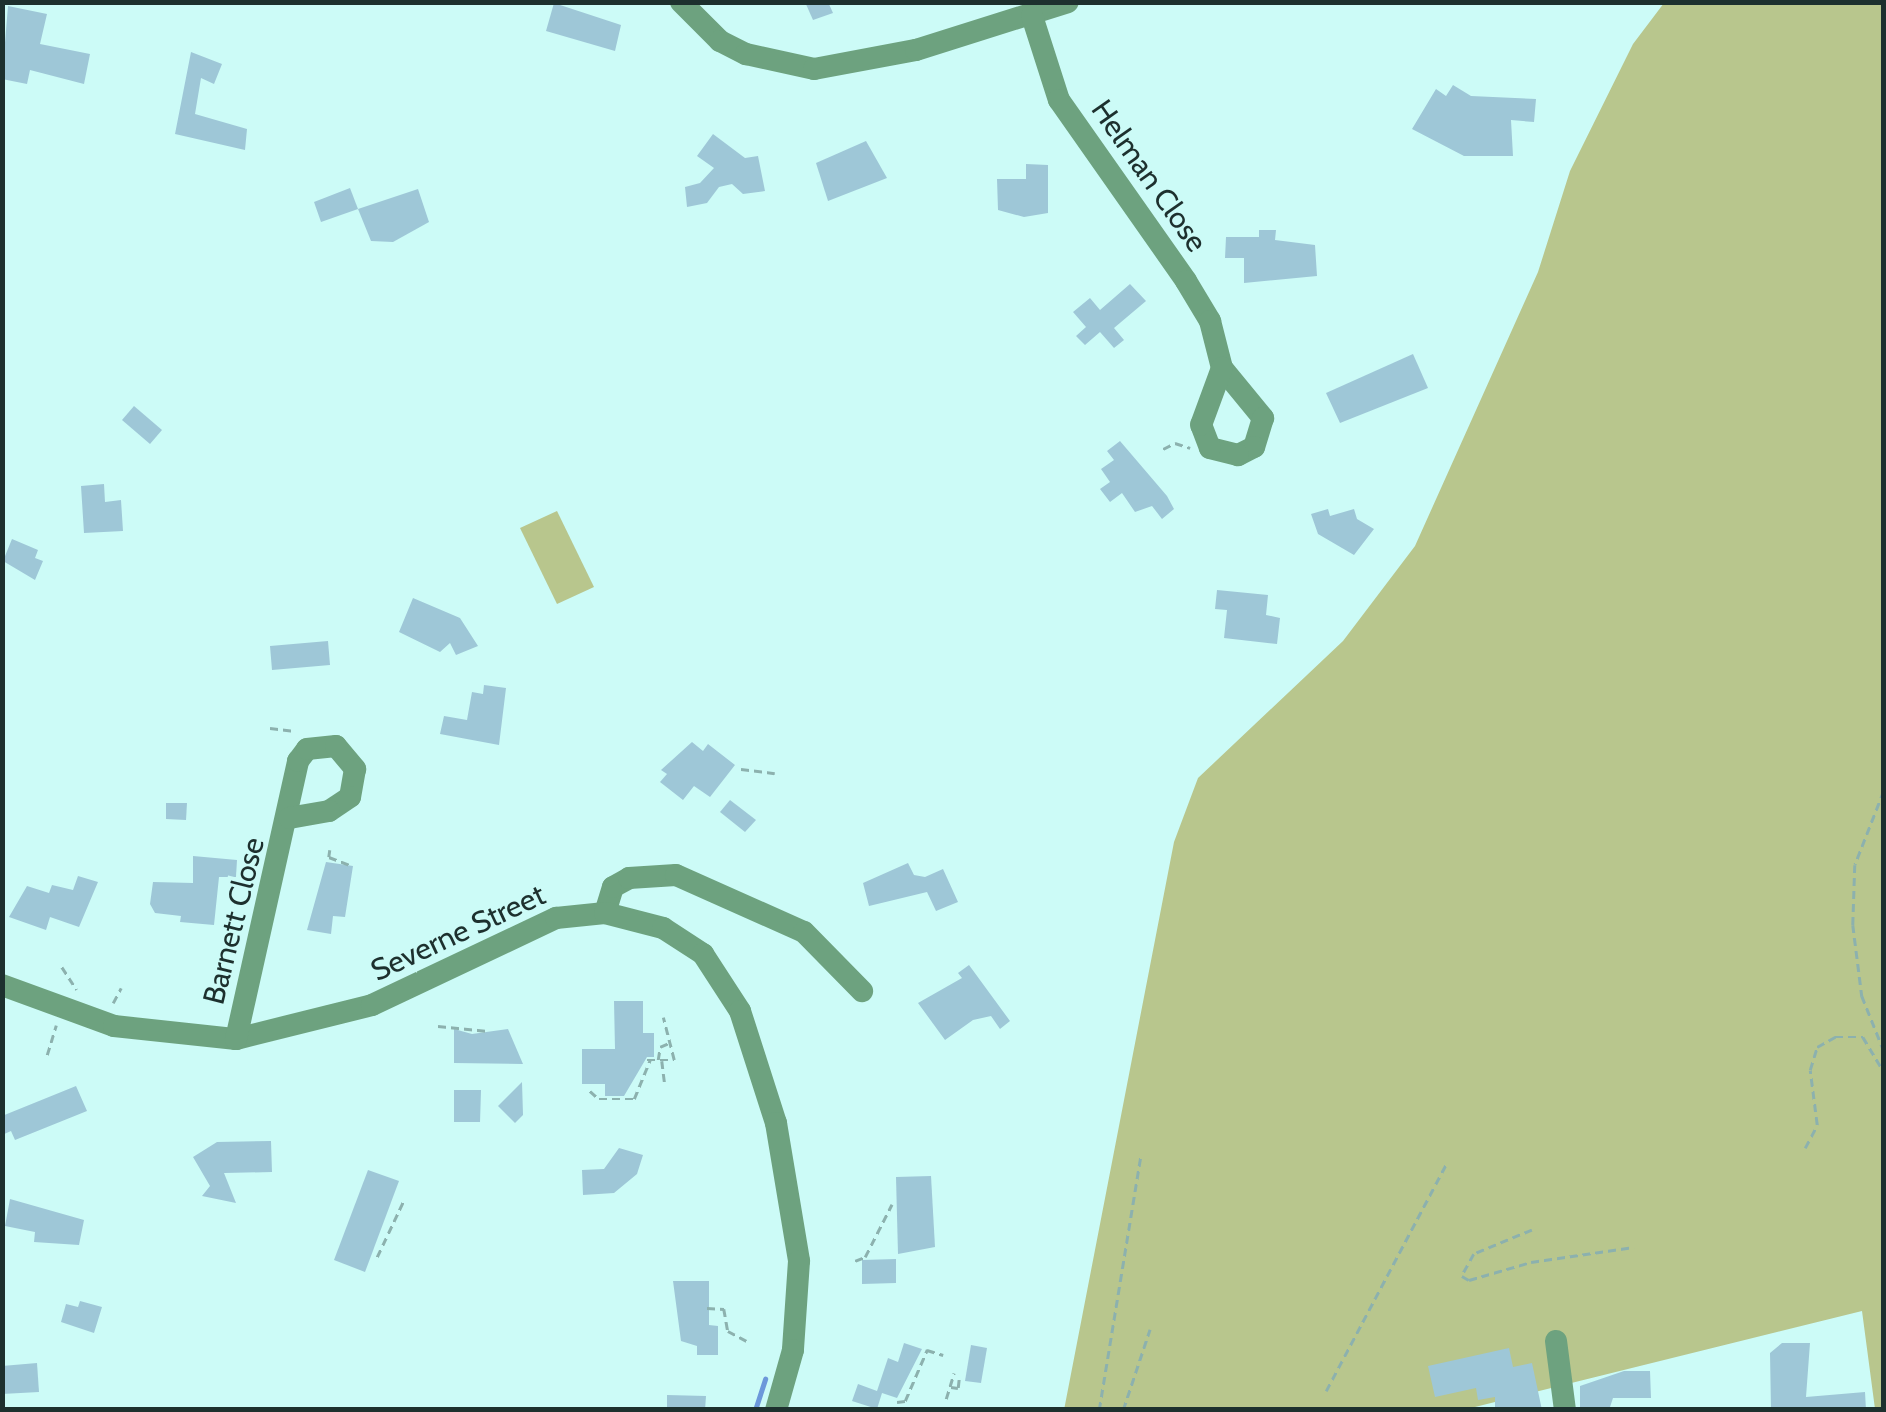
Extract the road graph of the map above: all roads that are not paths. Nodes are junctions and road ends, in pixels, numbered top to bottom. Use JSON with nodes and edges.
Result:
{"nodes":[{"id":1,"x":681,"y":2,"type":"edge"},
{"id":2,"x":1068,"y":2,"type":"edge"},
{"id":3,"x":1032,"y":16,"type":"junction"},
{"id":4,"x":1222,"y":368,"type":"junction"},
{"id":5,"x":290,"y":818,"type":"dead end"},
{"id":6,"x":605,"y":913,"type":"junction"},
{"id":7,"x":2,"y":985,"type":"edge"},
{"id":8,"x":862,"y":991,"type":"dead end"},
{"id":9,"x":236,"y":1039,"type":"junction"},
{"id":10,"x":1556,"y":1342,"type":"dead end"},
{"id":11,"x":776,"y":1410,"type":"edge"},
{"id":12,"x":1566,"y":1410,"type":"edge"}],
"edges":[{"from":1,"to":3,"type":"street"},
{"from":2,"to":3,"type":"street"},
{"from":3,"to":4,"type":"street","name":"Helman Close"},
{"from":4,"to":4,"type":"street","name":"Helman Close"},
{"from":5,"to":9,"type":"street","name":"Barnett Close"},
{"from":6,"to":8,"type":"street"},
{"from":6,"to":9,"type":"street","name":"Severne Street"},
{"from":6,"to":11,"type":"street","name":"Severne Street"},
{"from":7,"to":9,"type":"street","name":"Severne Street"},
{"from":10,"to":12,"type":"street"}]}
